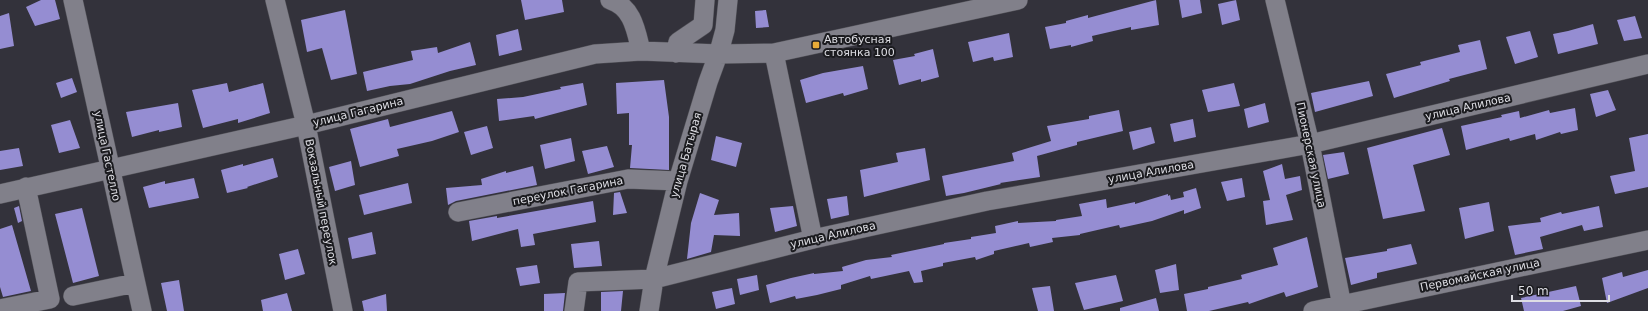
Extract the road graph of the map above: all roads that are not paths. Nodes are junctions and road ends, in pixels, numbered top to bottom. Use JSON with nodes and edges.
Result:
{"nodes":[{"id":1,"x":73,"y":0,"type":"edge"},
{"id":2,"x":275,"y":0,"type":"edge"},
{"id":3,"x":610,"y":0,"type":"edge"},
{"id":4,"x":706,"y":0,"type":"edge"},
{"id":5,"x":728,"y":0,"type":"edge"},
{"id":6,"x":1018,"y":0,"type":"edge"},
{"id":7,"x":1275,"y":0,"type":"edge"},
{"id":8,"x":641,"y":51,"type":"junction"},
{"id":9,"x":676,"y":53,"type":"junction"},
{"id":10,"x":774,"y":53,"type":"junction"},
{"id":11,"x":719,"y":54,"type":"junction"},
{"id":12,"x":1648,"y":64,"type":"edge"},
{"id":13,"x":306,"y":125,"type":"junction"},
{"id":14,"x":1310,"y":144,"type":"junction"},
{"id":15,"x":110,"y":168,"type":"junction"},
{"id":16,"x":678,"y":181,"type":"junction"},
{"id":17,"x":26,"y":187,"type":"junction"},
{"id":18,"x":0,"y":194,"type":"edge"},
{"id":19,"x":458,"y":212,"type":"dead end"},
{"id":20,"x":813,"y":240,"type":"junction"},
{"id":21,"x":1648,"y":240,"type":"edge"},
{"id":22,"x":654,"y":279,"type":"junction"},
{"id":23,"x":135,"y":283,"type":"junction"},
{"id":24,"x":73,"y":296,"type":"dead end"},
{"id":25,"x":1342,"y":308,"type":"edge"},
{"id":26,"x":0,"y":309,"type":"edge"},
{"id":27,"x":142,"y":311,"type":"edge"},
{"id":28,"x":344,"y":311,"type":"edge"},
{"id":29,"x":574,"y":311,"type":"edge"},
{"id":30,"x":649,"y":311,"type":"edge"},
{"id":31,"x":1313,"y":311,"type":"edge"}],
"edges":[{"from":1,"to":15,"type":"street","name":"улица Гастелло"},
{"from":2,"to":13,"type":"street","name":"Вокзальный переулок"},
{"from":3,"to":8,"type":"street"},
{"from":4,"to":9,"type":"street"},
{"from":5,"to":11,"type":"street","name":"улица Батырая"},
{"from":6,"to":10,"type":"street","name":"улица Гагарина"},
{"from":7,"to":14,"type":"street","name":"Пионерская улица"},
{"from":8,"to":9,"type":"street","name":"улица Гагарина"},
{"from":8,"to":13,"type":"street","name":"улица Гагарина"},
{"from":9,"to":11,"type":"street","name":"улица Гагарина"},
{"from":10,"to":11,"type":"street","name":"улица Гагарина"},
{"from":10,"to":20,"type":"street"},
{"from":11,"to":16,"type":"street","name":"улица Батырая"},
{"from":12,"to":14,"type":"street","name":"улица Алилова"},
{"from":13,"to":15,"type":"street","name":"улица Гагарина"},
{"from":13,"to":28,"type":"street","name":"Вокзальный переулок"},
{"from":14,"to":20,"type":"street","name":"улица Алилова"},
{"from":14,"to":25,"type":"street","name":"Пионерская улица"},
{"from":15,"to":17,"type":"street","name":"улица Гагарина"},
{"from":15,"to":23,"type":"street","name":"улица Гастелло"},
{"from":16,"to":19,"type":"street","name":"переулок Гагарина"},
{"from":16,"to":22,"type":"street","name":"улица Батырая"},
{"from":17,"to":18,"type":"street","name":"улица Гагарина"},
{"from":17,"to":26,"type":"street"},
{"from":20,"to":22,"type":"street","name":"улица Алилова"},
{"from":21,"to":25,"type":"street","name":"Первомайская улица"},
{"from":22,"to":29,"type":"street","name":"улица Алилова"},
{"from":22,"to":30,"type":"street","name":"улица Батырая"},
{"from":23,"to":24,"type":"street"},
{"from":23,"to":27,"type":"street","name":"улица Гастелло"},
{"from":25,"to":31,"type":"street","name":"Первомайская улица"}]}
